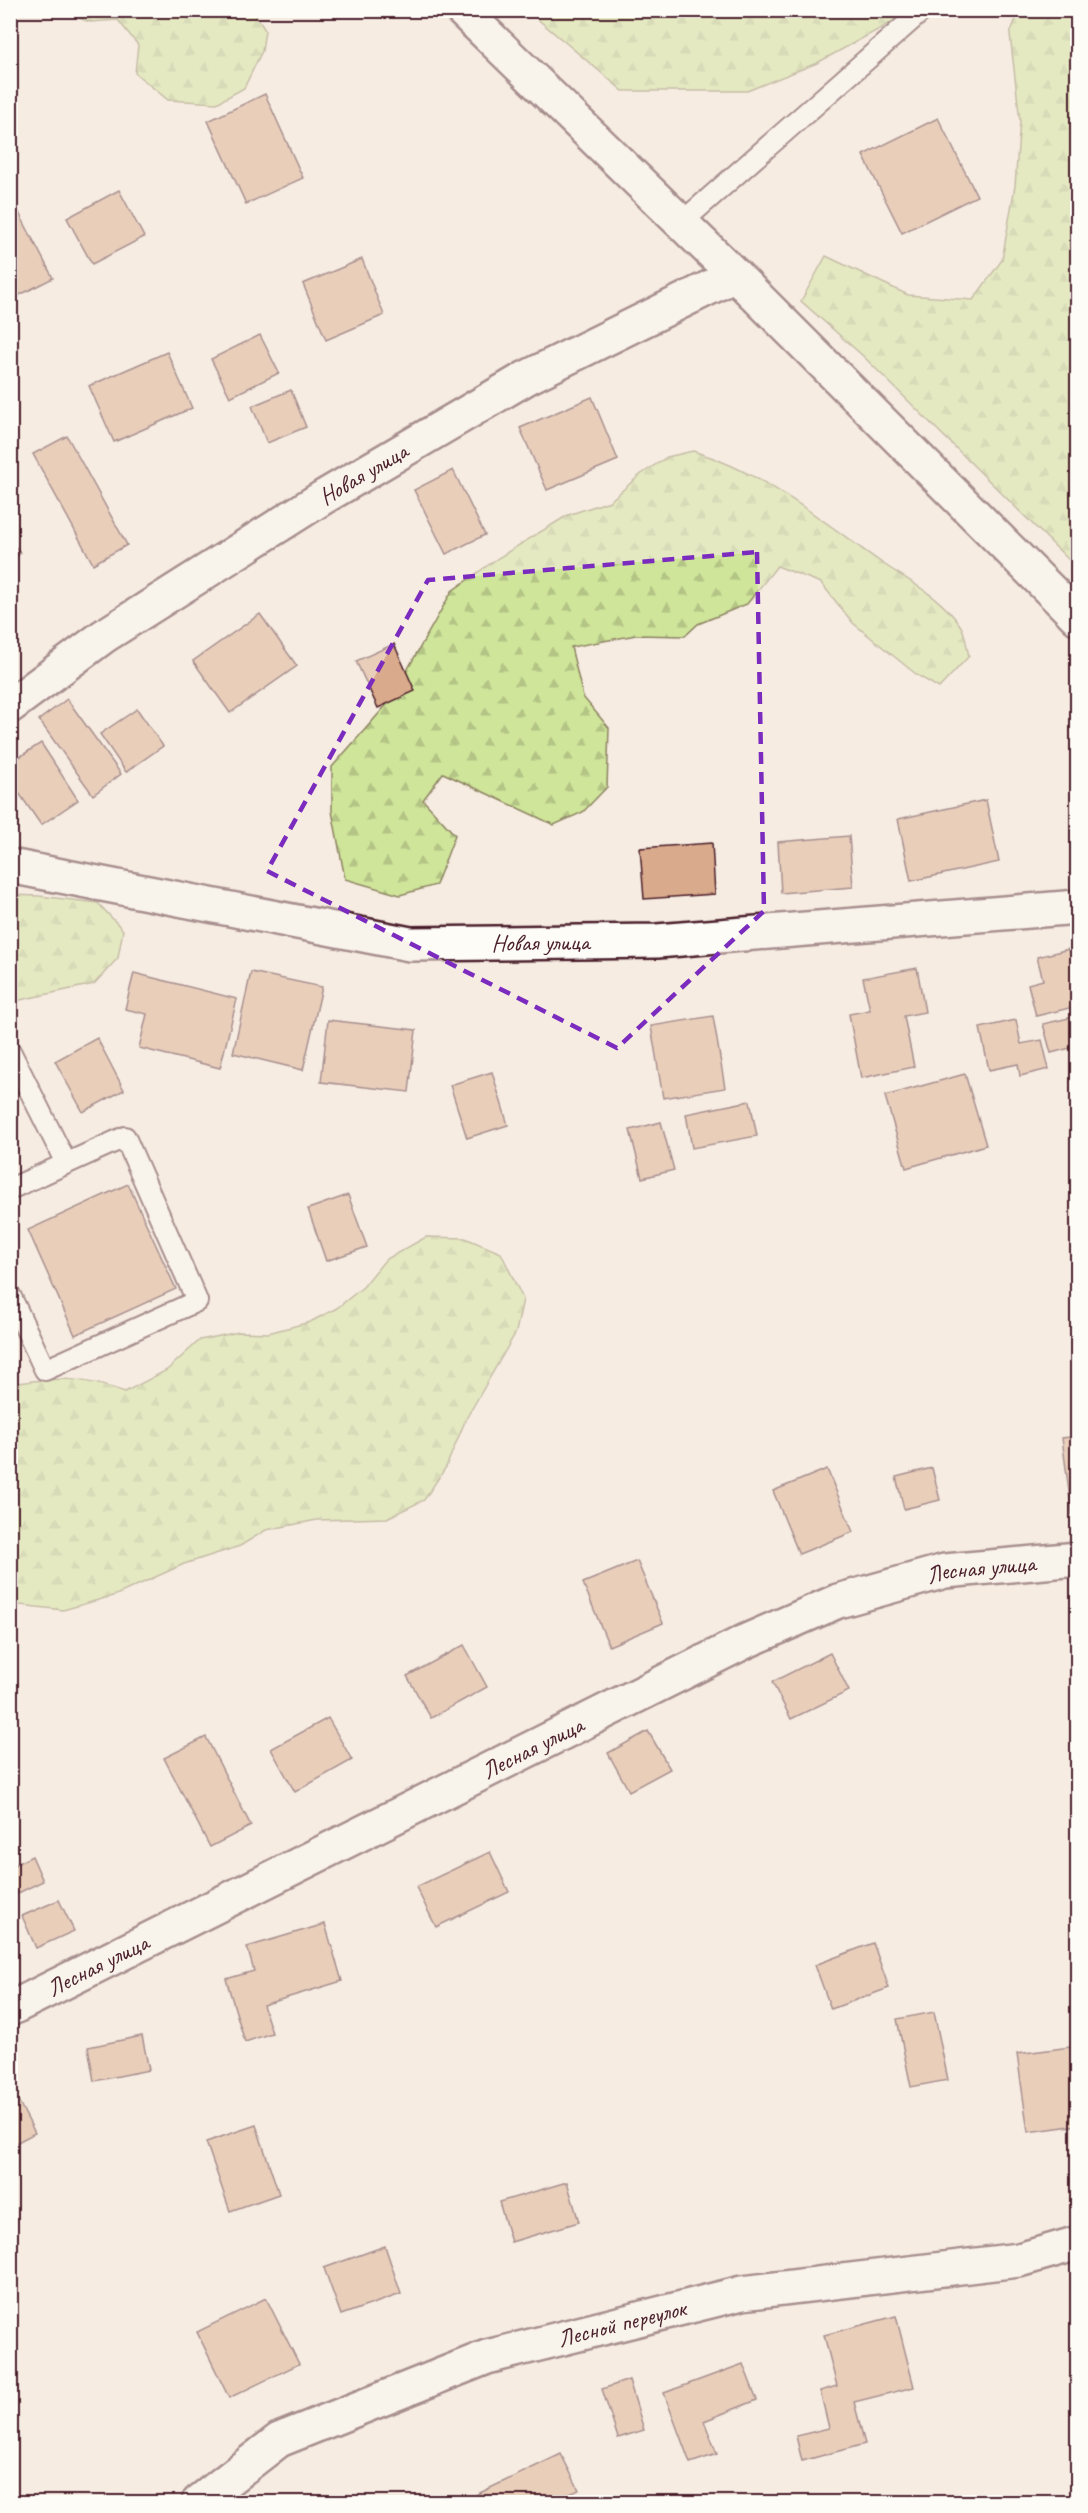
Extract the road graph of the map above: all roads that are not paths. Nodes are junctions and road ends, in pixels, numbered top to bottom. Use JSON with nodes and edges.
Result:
{"nodes":[{"id":1,"x":462,"y":10,"type":"edge"},
{"id":2,"x":923,"y":10,"type":"edge"},
{"id":3,"x":681,"y":223,"type":"junction"},
{"id":4,"x":735,"y":275,"type":"junction"},
{"id":5,"x":1077,"y":618,"type":"edge"},
{"id":6,"x":10,"y":706,"type":"edge"},
{"id":7,"x":10,"y":866,"type":"edge"},
{"id":8,"x":1077,"y":907,"type":"edge"},
{"id":9,"x":10,"y":1051,"type":"edge"},
{"id":10,"x":66,"y":1162,"type":"junction"},
{"id":11,"x":10,"y":1189,"type":"edge"},
{"id":12,"x":10,"y":1295,"type":"edge"},
{"id":13,"x":1077,"y":1559,"type":"edge"},
{"id":14,"x":10,"y":2009,"type":"edge"},
{"id":15,"x":1077,"y":2243,"type":"edge"},
{"id":16,"x":200,"y":2502,"type":"edge"}],
"edges":[{"from":1,"to":3,"type":"street"},
{"from":2,"to":3,"type":"lane"},
{"from":3,"to":4,"type":"street"},
{"from":4,"to":5,"type":"street"},
{"from":4,"to":6,"type":"street","name":"Новая улица"},
{"from":7,"to":8,"type":"street","name":"Новая улица"},
{"from":9,"to":10,"type":"lane"},
{"from":10,"to":11,"type":"lane"},
{"from":10,"to":12,"type":"lane"},
{"from":13,"to":14,"type":"street","name":"Лесная улица"},
{"from":15,"to":16,"type":"street","name":"Лесной переулок"}]}
